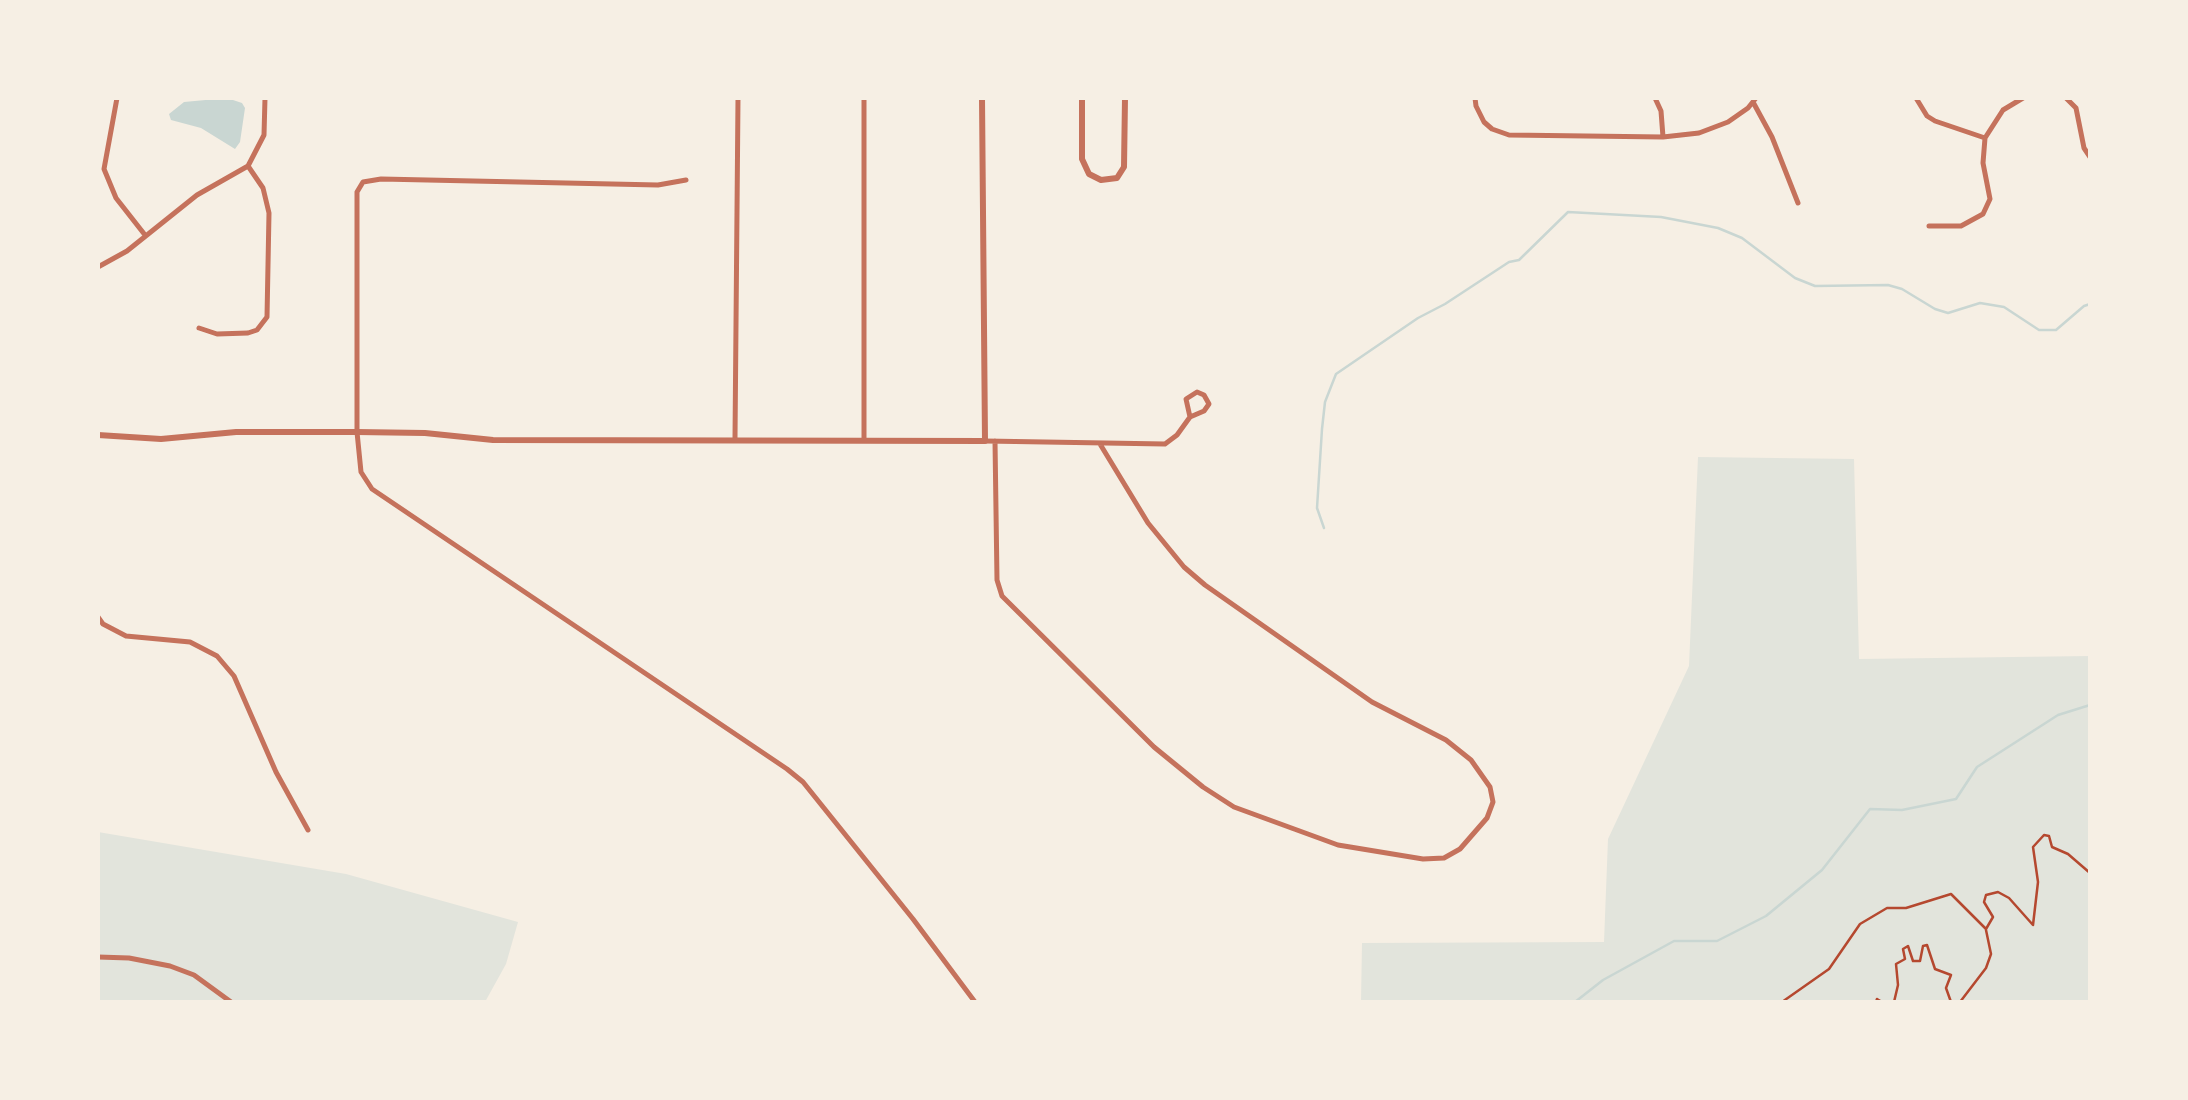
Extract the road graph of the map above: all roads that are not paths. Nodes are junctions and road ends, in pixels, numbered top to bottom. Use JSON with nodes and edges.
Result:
{"nodes":[{"id":1,"x":117,"y":98,"type":"edge"},
{"id":2,"x":265,"y":98,"type":"edge"},
{"id":3,"x":738,"y":98,"type":"edge"},
{"id":4,"x":982,"y":98,"type":"edge"},
{"id":5,"x":1082,"y":98,"type":"edge"},
{"id":6,"x":1125,"y":98,"type":"edge"},
{"id":7,"x":1474,"y":98,"type":"edge"},
{"id":8,"x":1655,"y":98,"type":"edge"},
{"id":9,"x":1916,"y":98,"type":"edge"},
{"id":10,"x":2023,"y":98,"type":"edge"},
{"id":11,"x":2066,"y":98,"type":"edge"},
{"id":12,"x":864,"y":99,"type":"edge"},
{"id":13,"x":1755,"y":100,"type":"edge"},
{"id":14,"x":1664,"y":138,"type":"junction"},
{"id":15,"x":1985,"y":138,"type":"junction"},
{"id":16,"x":2090,"y":157,"type":"edge"},
{"id":17,"x":248,"y":166,"type":"junction"},
{"id":18,"x":686,"y":180,"type":"dead end"},
{"id":19,"x":1798,"y":204,"type":"dead end"},
{"id":20,"x":1929,"y":226,"type":"dead end"},
{"id":21,"x":146,"y":235,"type":"junction"},
{"id":22,"x":98,"y":267,"type":"edge"},
{"id":23,"x":199,"y":328,"type":"dead end"},
{"id":24,"x":1190,"y":417,"type":"junction"},
{"id":25,"x":357,"y":432,"type":"junction"},
{"id":26,"x":98,"y":435,"type":"edge"},
{"id":27,"x":735,"y":438,"type":"junction"},
{"id":28,"x":864,"y":439,"type":"junction"},
{"id":29,"x":986,"y":440,"type":"junction"},
{"id":30,"x":996,"y":441,"type":"junction"},
{"id":31,"x":1100,"y":444,"type":"junction"},
{"id":32,"x":98,"y":617,"type":"edge"},
{"id":33,"x":308,"y":830,"type":"dead end"},
{"id":34,"x":98,"y":957,"type":"edge"},
{"id":35,"x":231,"y":1002,"type":"edge"},
{"id":36,"x":975,"y":1002,"type":"edge"}],
"edges":[{"from":1,"to":21,"type":"street"},
{"from":2,"to":17,"type":"street"},
{"from":3,"to":27,"type":"street"},
{"from":4,"to":29,"type":"street"},
{"from":5,"to":6,"type":"street"},
{"from":7,"to":14,"type":"street"},
{"from":8,"to":14,"type":"street"},
{"from":9,"to":15,"type":"street"},
{"from":10,"to":15,"type":"street"},
{"from":11,"to":16,"type":"street"},
{"from":12,"to":28,"type":"street"},
{"from":13,"to":14,"type":"street"},
{"from":13,"to":19,"type":"street"},
{"from":15,"to":20,"type":"street"},
{"from":17,"to":21,"type":"street"},
{"from":17,"to":23,"type":"street"},
{"from":18,"to":25,"type":"street"},
{"from":21,"to":22,"type":"street"},
{"from":24,"to":24,"type":"street"},
{"from":24,"to":31,"type":"street"},
{"from":25,"to":26,"type":"street"},
{"from":25,"to":27,"type":"street"},
{"from":25,"to":36,"type":"street"},
{"from":27,"to":28,"type":"street"},
{"from":28,"to":29,"type":"street"},
{"from":29,"to":30,"type":"street"},
{"from":30,"to":31,"type":"street"},
{"from":30,"to":31,"type":"street"},
{"from":32,"to":33,"type":"street"},
{"from":34,"to":35,"type":"street"}]}
